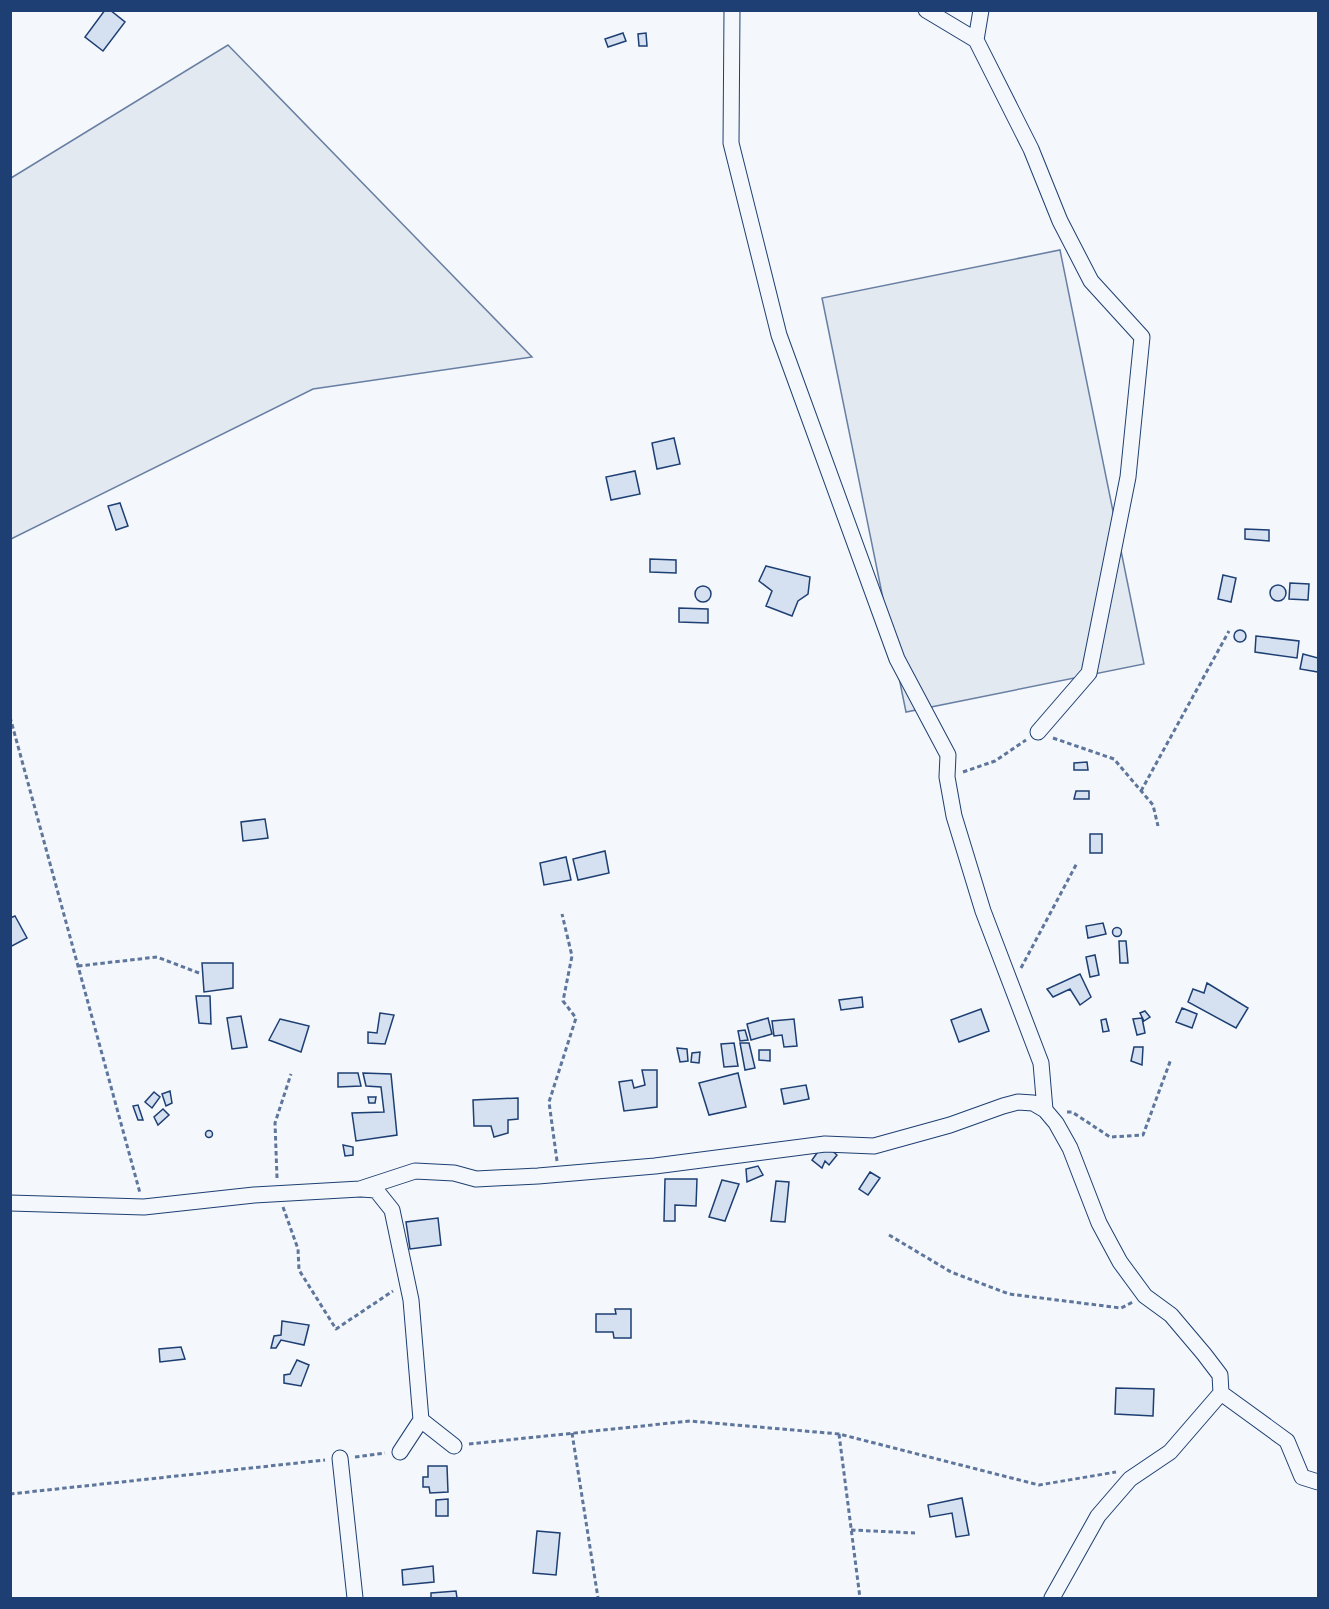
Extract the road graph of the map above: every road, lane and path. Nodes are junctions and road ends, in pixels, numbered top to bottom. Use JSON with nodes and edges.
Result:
{"nodes":[{"id":1,"x":732,"y":10,"type":"edge"},
{"id":2,"x":926,"y":10,"type":"edge"},
{"id":3,"x":981,"y":10,"type":"edge"},
{"id":4,"x":976,"y":40,"type":"junction"},
{"id":5,"x":1229,"y":631,"type":"dead end"},
{"id":6,"x":10,"y":717,"type":"edge"},
{"id":7,"x":1038,"y":732,"type":"junction"},
{"id":8,"x":947,"y":777,"type":"junction"},
{"id":9,"x":1141,"y":791,"type":"junction"},
{"id":10,"x":1158,"y":826,"type":"dead end"},
{"id":11,"x":1077,"y":863,"type":"dead end"},
{"id":12,"x":562,"y":914,"type":"dead end"},
{"id":13,"x":78,"y":966,"type":"junction"},
{"id":14,"x":199,"y":973,"type":"dead end"},
{"id":15,"x":1012,"y":986,"type":"junction"},
{"id":16,"x":1171,"y":1059,"type":"dead end"},
{"id":17,"x":291,"y":1074,"type":"dead end"},
{"id":18,"x":1045,"y":1110,"type":"junction"},
{"id":19,"x":559,"y":1174,"type":"junction"},
{"id":20,"x":360,"y":1189,"type":"junction"},
{"id":21,"x":278,"y":1194,"type":"junction"},
{"id":22,"x":10,"y":1203,"type":"edge"},
{"id":23,"x":144,"y":1207,"type":"junction"},
{"id":24,"x":889,"y":1235,"type":"dead end"},
{"id":25,"x":407,"y":1282,"type":"junction"},
{"id":26,"x":1145,"y":1296,"type":"junction"},
{"id":27,"x":1221,"y":1393,"type":"junction"},
{"id":28,"x":421,"y":1420,"type":"junction"},
{"id":29,"x":572,"y":1433,"type":"junction"},
{"id":30,"x":839,"y":1434,"type":"junction"},
{"id":31,"x":454,"y":1446,"type":"joint"},
{"id":32,"x":400,"y":1452,"type":"joint"},
{"id":33,"x":340,"y":1458,"type":"junction"},
{"id":34,"x":1116,"y":1472,"type":"dead end"},
{"id":35,"x":1318,"y":1482,"type":"edge"},
{"id":36,"x":10,"y":1494,"type":"edge"},
{"id":37,"x":851,"y":1530,"type":"junction"},
{"id":38,"x":915,"y":1533,"type":"dead end"},
{"id":39,"x":355,"y":1599,"type":"edge"},
{"id":40,"x":598,"y":1599,"type":"edge"},
{"id":41,"x":860,"y":1599,"type":"edge"},
{"id":42,"x":1052,"y":1599,"type":"edge"}],
"edges":[{"from":1,"to":8,"type":"street"},
{"from":2,"to":4,"type":"street"},
{"from":3,"to":4,"type":"street"},
{"from":4,"to":7,"type":"street"},
{"from":5,"to":9,"type":"path"},
{"from":6,"to":13,"type":"path"},
{"from":7,"to":8,"type":"path"},
{"from":7,"to":9,"type":"path"},
{"from":8,"to":15,"type":"street"},
{"from":9,"to":10,"type":"path"},
{"from":11,"to":15,"type":"path"},
{"from":12,"to":19,"type":"path"},
{"from":13,"to":14,"type":"path"},
{"from":13,"to":23,"type":"path"},
{"from":15,"to":18,"type":"street"},
{"from":16,"to":18,"type":"path"},
{"from":17,"to":21,"type":"path"},
{"from":18,"to":19,"type":"street"},
{"from":18,"to":26,"type":"street"},
{"from":19,"to":20,"type":"street"},
{"from":20,"to":21,"type":"street"},
{"from":20,"to":25,"type":"street"},
{"from":21,"to":23,"type":"street"},
{"from":21,"to":25,"type":"path"},
{"from":22,"to":23,"type":"street"},
{"from":24,"to":26,"type":"path"},
{"from":25,"to":28,"type":"street"},
{"from":26,"to":27,"type":"street"},
{"from":27,"to":35,"type":"street"},
{"from":27,"to":42,"type":"street"},
{"from":28,"to":31,"type":"street"},
{"from":28,"to":32,"type":"street"},
{"from":29,"to":30,"type":"path"},
{"from":29,"to":31,"type":"path"},
{"from":29,"to":40,"type":"path"},
{"from":30,"to":34,"type":"path"},
{"from":30,"to":37,"type":"path"},
{"from":32,"to":33,"type":"path"},
{"from":33,"to":36,"type":"path"},
{"from":33,"to":39,"type":"street"},
{"from":37,"to":38,"type":"path"},
{"from":37,"to":41,"type":"path"}]}
